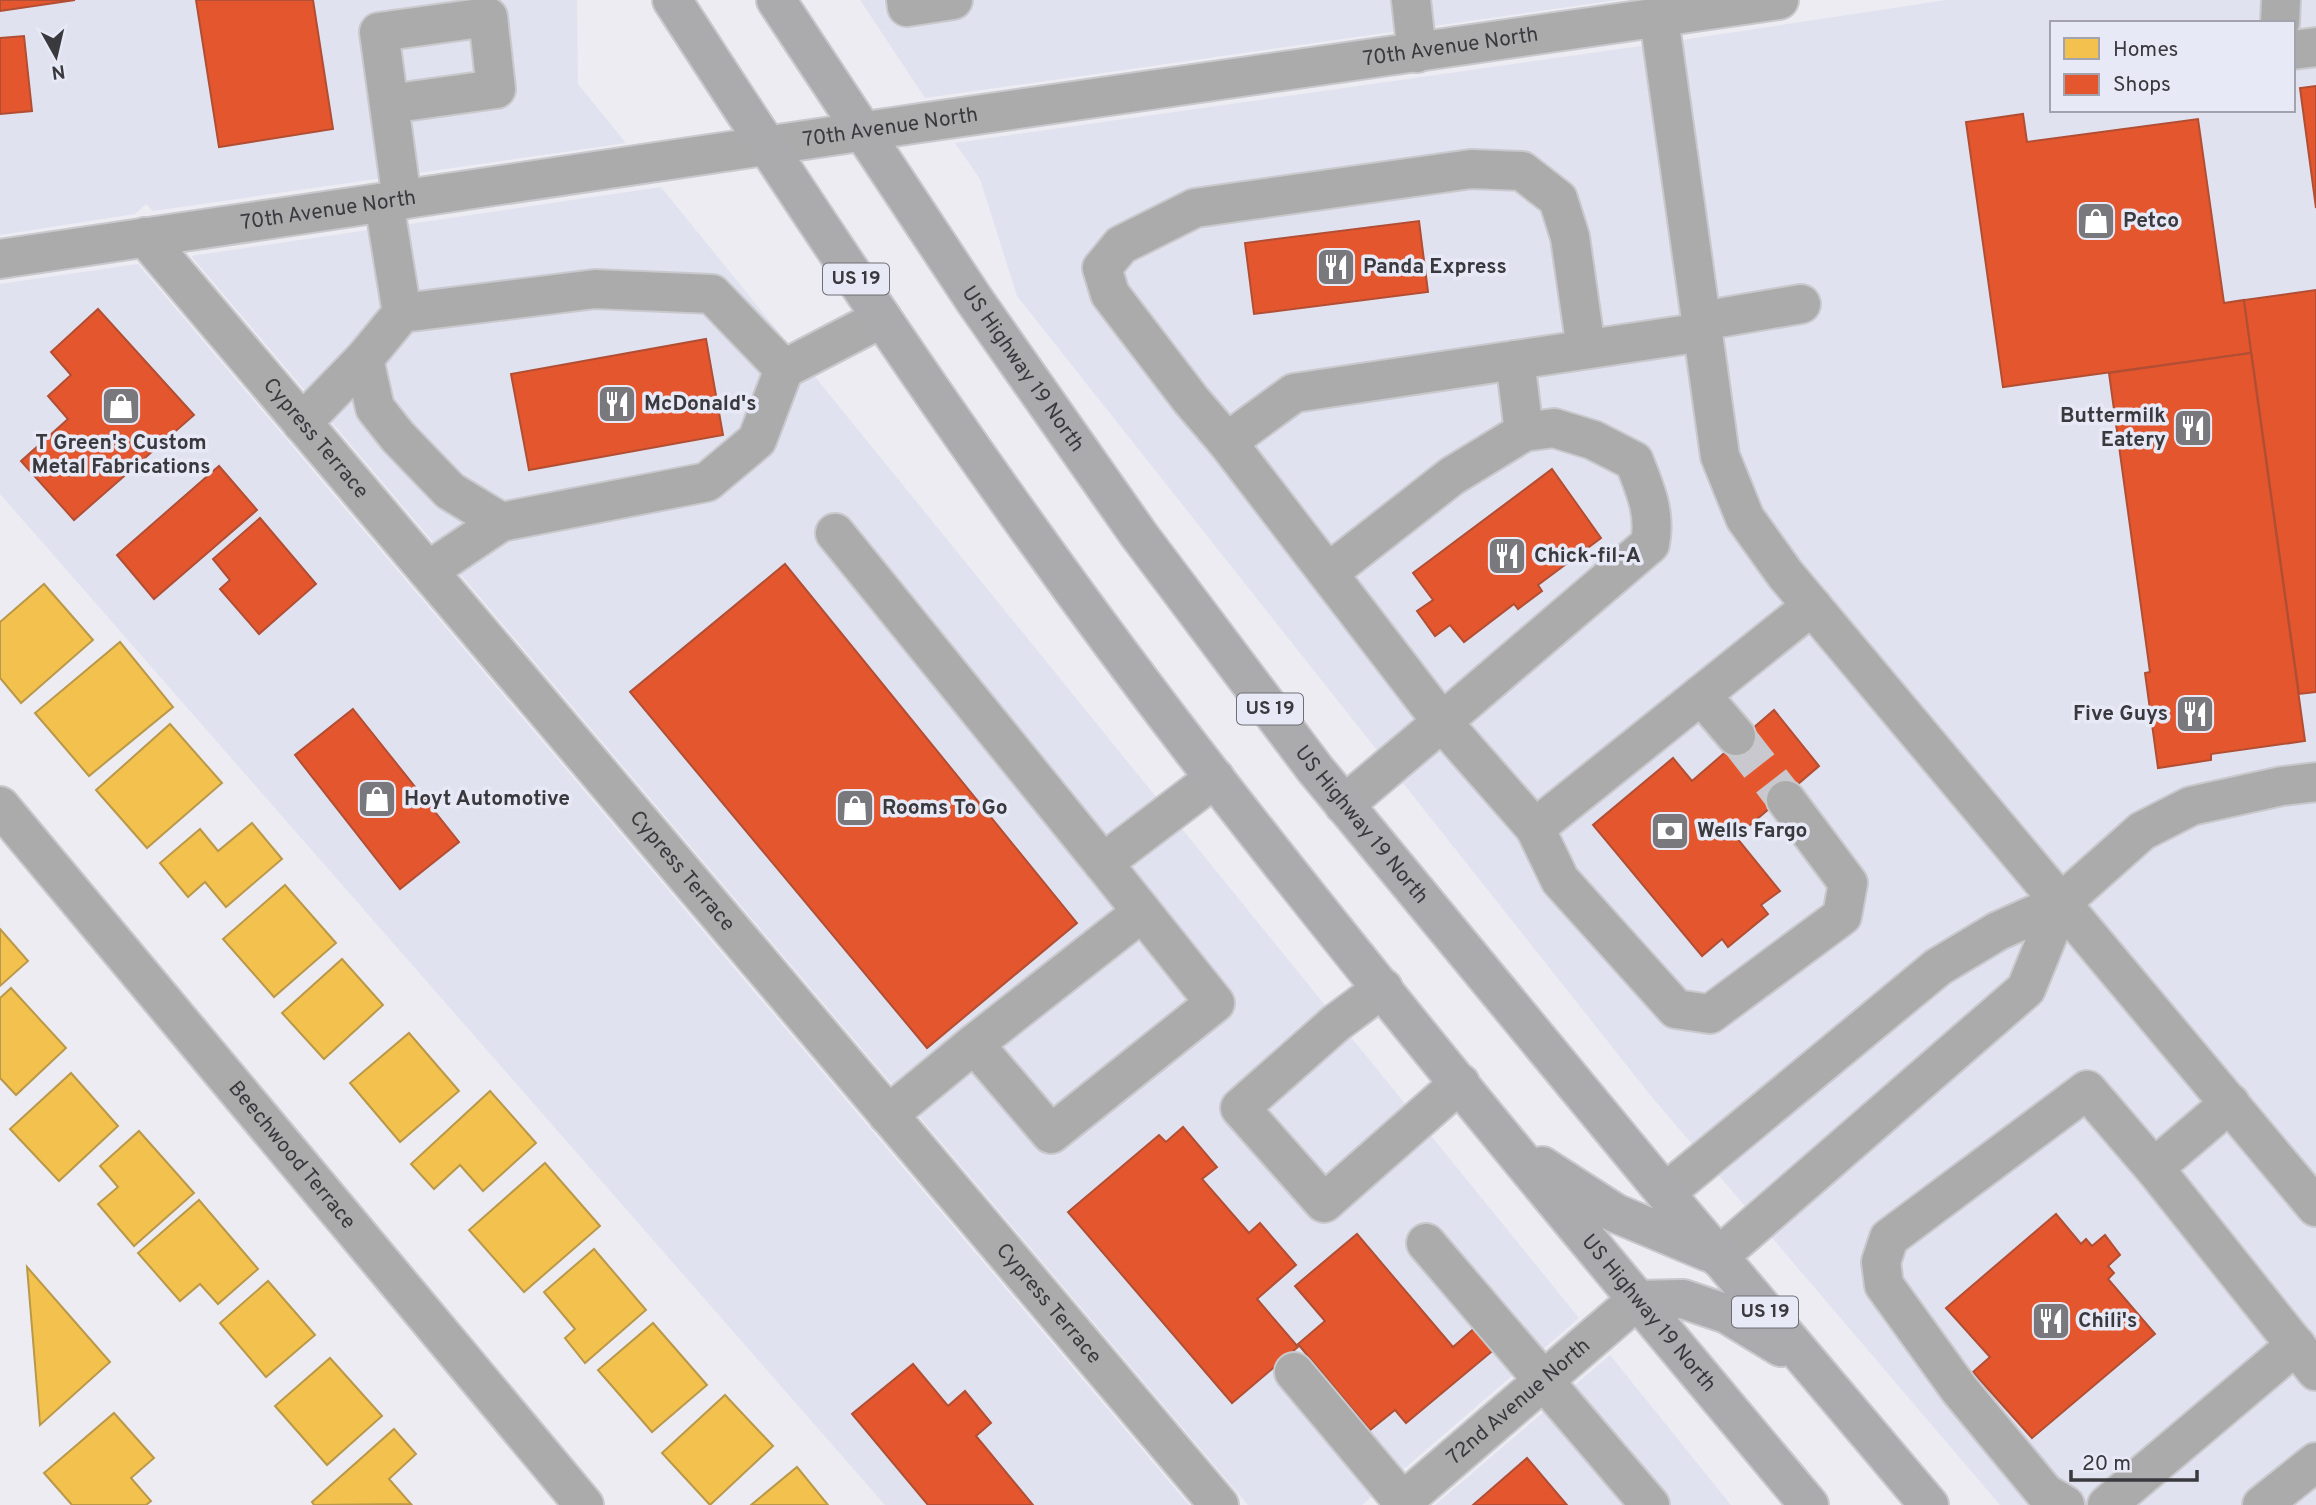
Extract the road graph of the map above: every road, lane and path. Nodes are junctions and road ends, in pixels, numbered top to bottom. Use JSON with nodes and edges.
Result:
{"nodes":[{"id":1,"x":672,"y":0,"type":"edge"},
{"id":2,"x":776,"y":0,"type":"edge"},
{"id":3,"x":906,"y":0,"type":"edge"},
{"id":4,"x":953,"y":0,"type":"edge"},
{"id":5,"x":1411,"y":0,"type":"edge"},
{"id":6,"x":1779,"y":0,"type":"edge"},
{"id":7,"x":2281,"y":0,"type":"edge"},
{"id":8,"x":488,"y":8,"type":"edge"},
{"id":9,"x":1619,"y":12,"type":"edge"},
{"id":10,"x":1659,"y":18,"type":"junction"},
{"id":11,"x":2280,"y":21,"type":"edge"},
{"id":12,"x":2316,"y":47,"type":"edge"},
{"id":13,"x":2295,"y":50,"type":"edge"},
{"id":14,"x":1417,"y":53,"type":"junction"},
{"id":15,"x":389,"y":104,"type":"junction"},
{"id":16,"x":862,"y":132,"type":"junction"},
{"id":17,"x":767,"y":146,"type":"junction"},
{"id":18,"x":393,"y":202,"type":"junction"},
{"id":19,"x":145,"y":237,"type":"junction"},
{"id":20,"x":0,"y":259,"type":"edge"},
{"id":21,"x":1801,"y":304,"type":"dead end"},
{"id":22,"x":402,"y":313,"type":"junction"},
{"id":23,"x":883,"y":318,"type":"junction"},
{"id":24,"x":1702,"y":327,"type":"junction"},
{"id":25,"x":1586,"y":349,"type":"junction"},
{"id":26,"x":365,"y":359,"type":"junction"},
{"id":27,"x":1515,"y":360,"type":"junction"},
{"id":28,"x":784,"y":369,"type":"junction"},
{"id":29,"x":302,"y":423,"type":"junction"},
{"id":30,"x":1524,"y":432,"type":"junction"},
{"id":31,"x":1227,"y":442,"type":"junction"},
{"id":32,"x":501,"y":522,"type":"junction"},
{"id":33,"x":835,"y":533,"type":"dead end"},
{"id":34,"x":428,"y":571,"type":"junction"},
{"id":35,"x":1328,"y":573,"type":"junction"},
{"id":36,"x":1812,"y":606,"type":"junction"},
{"id":37,"x":1701,"y":695,"type":"junction"},
{"id":38,"x":1441,"y":722,"type":"junction"},
{"id":39,"x":1736,"y":736,"type":"tunnel mouth"},
{"id":40,"x":1215,"y":778,"type":"junction"},
{"id":41,"x":2316,"y":782,"type":"edge"},
{"id":42,"x":1786,"y":800,"type":"tunnel mouth"},
{"id":43,"x":1344,"y":805,"type":"junction"},
{"id":44,"x":0,"y":806,"type":"edge"},
{"id":45,"x":1535,"y":828,"type":"junction"},
{"id":46,"x":1103,"y":863,"type":"junction"},
{"id":47,"x":2061,"y":903,"type":"junction"},
{"id":48,"x":1141,"y":913,"type":"junction"},
{"id":49,"x":1383,"y":988,"type":"junction"},
{"id":50,"x":974,"y":1044,"type":"junction"},
{"id":51,"x":1460,"y":1083,"type":"junction"},
{"id":52,"x":2230,"y":1104,"type":"junction"},
{"id":53,"x":888,"y":1115,"type":"junction"},
{"id":54,"x":1511,"y":1146,"type":"junction"},
{"id":55,"x":2154,"y":1168,"type":"junction"},
{"id":56,"x":1665,"y":1193,"type":"junction"},
{"id":57,"x":2316,"y":1207,"type":"edge"},
{"id":58,"x":1426,"y":1243,"type":"dead end"},
{"id":59,"x":1718,"y":1256,"type":"junction"},
{"id":60,"x":1637,"y":1300,"type":"junction"},
{"id":61,"x":2306,"y":1358,"type":"edge"},
{"id":62,"x":1812,"y":1367,"type":"junction"},
{"id":63,"x":1294,"y":1372,"type":"dead end"},
{"id":64,"x":1542,"y":1381,"type":"junction"},
{"id":65,"x":2316,"y":1462,"type":"edge"},
{"id":66,"x":1401,"y":1503,"type":"edge"},
{"id":67,"x":584,"y":1505,"type":"edge"},
{"id":68,"x":1219,"y":1505,"type":"edge"},
{"id":69,"x":1650,"y":1505,"type":"edge"},
{"id":70,"x":1809,"y":1505,"type":"edge"},
{"id":71,"x":1929,"y":1505,"type":"edge"},
{"id":72,"x":2064,"y":1505,"type":"edge"},
{"id":73,"x":2107,"y":1505,"type":"edge"},
{"id":74,"x":2262,"y":1505,"type":"edge"}],
"edges":[{"from":1,"to":17,"type":"highway","name":"US Highway 19 North","number":"US 19"},
{"from":2,"to":16,"type":"highway","name":"US Highway 19 North","number":"US 19"},
{"from":3,"to":4,"type":"street"},
{"from":5,"to":14,"type":"street"},
{"from":6,"to":10,"type":"street","name":"70th Avenue North"},
{"from":7,"to":11,"type":"street"},
{"from":8,"to":15,"type":"street"},
{"from":8,"to":15,"type":"street"},
{"from":9,"to":10,"type":"street","name":"70th Avenue North"},
{"from":9,"to":14,"type":"street","name":"70th Avenue North"},
{"from":10,"to":24,"type":"street"},
{"from":12,"to":13,"type":"street"},
{"from":14,"to":16,"type":"street","name":"70th Avenue North"},
{"from":15,"to":18,"type":"street"},
{"from":16,"to":17,"type":"street","name":"70th Avenue North"},
{"from":16,"to":43,"type":"highway","name":"US Highway 19 North","number":"US 19"},
{"from":17,"to":18,"type":"street","name":"70th Avenue North"},
{"from":17,"to":23,"type":"highway","name":"US Highway 19 North","number":"US 19"},
{"from":18,"to":19,"type":"street","name":"70th Avenue North"},
{"from":18,"to":22,"type":"street"},
{"from":19,"to":20,"type":"street","name":"70th Avenue North"},
{"from":19,"to":29,"type":"street","name":"Cypress Terrace"},
{"from":21,"to":24,"type":"street"},
{"from":22,"to":26,"type":"street"},
{"from":22,"to":28,"type":"street"},
{"from":23,"to":28,"type":"street"},
{"from":23,"to":40,"type":"highway","name":"US Highway 19 North","number":"US 19"},
{"from":24,"to":25,"type":"street"},
{"from":24,"to":36,"type":"street"},
{"from":25,"to":27,"type":"street"},
{"from":25,"to":31,"type":"street"},
{"from":26,"to":29,"type":"street"},
{"from":26,"to":32,"type":"street"},
{"from":27,"to":30,"type":"street"},
{"from":27,"to":31,"type":"street"},
{"from":28,"to":32,"type":"street"},
{"from":29,"to":34,"type":"street","name":"Cypress Terrace"},
{"from":30,"to":35,"type":"street"},
{"from":30,"to":38,"type":"street"},
{"from":31,"to":35,"type":"street"},
{"from":32,"to":34,"type":"street"},
{"from":33,"to":46,"type":"street"},
{"from":34,"to":53,"type":"street","name":"Cypress Terrace"},
{"from":35,"to":38,"type":"street"},
{"from":36,"to":37,"type":"street"},
{"from":36,"to":47,"type":"street"},
{"from":37,"to":39,"type":"street"},
{"from":37,"to":45,"type":"street"},
{"from":38,"to":43,"type":"street"},
{"from":38,"to":45,"type":"street"},
{"from":40,"to":46,"type":"street"},
{"from":40,"to":49,"type":"highway","name":"US Highway 19 North","number":"US 19"},
{"from":41,"to":47,"type":"street"},
{"from":42,"to":45,"type":"street"},
{"from":43,"to":56,"type":"highway","name":"US Highway 19 North","number":"US 19"},
{"from":44,"to":67,"type":"street","name":"Beechwood Terrace"},
{"from":46,"to":48,"type":"street"},
{"from":47,"to":52,"type":"street"},
{"from":47,"to":56,"type":"street"},
{"from":47,"to":59,"type":"street"},
{"from":48,"to":50,"type":"street"},
{"from":48,"to":50,"type":"street"},
{"from":49,"to":51,"type":"highway","name":"US Highway 19 North","number":"US 19"},
{"from":49,"to":51,"type":"street"},
{"from":50,"to":53,"type":"street"},
{"from":51,"to":54,"type":"highway","name":"US Highway 19 North","number":"US 19"},
{"from":52,"to":55,"type":"street"},
{"from":52,"to":57,"type":"street"},
{"from":53,"to":68,"type":"street","name":"Cypress Terrace"},
{"from":54,"to":59,"type":"highway"},
{"from":54,"to":60,"type":"highway","name":"US Highway 19 North","number":"US 19"},
{"from":55,"to":61,"type":"street"},
{"from":55,"to":72,"type":"street"},
{"from":56,"to":59,"type":"highway","name":"US Highway 19 North","number":"US 19"},
{"from":58,"to":64,"type":"street"},
{"from":59,"to":62,"type":"highway","name":"US Highway 19 North","number":"US 19"},
{"from":60,"to":62,"type":"highway"},
{"from":60,"to":64,"type":"street","name":"72nd Avenue North"},
{"from":60,"to":70,"type":"highway","name":"US Highway 19 North","number":"US 19"},
{"from":61,"to":73,"type":"street"},
{"from":62,"to":71,"type":"highway","name":"US Highway 19 North","number":"US 19"},
{"from":63,"to":66,"type":"street"},
{"from":64,"to":66,"type":"street","name":"72nd Avenue North"},
{"from":64,"to":69,"type":"street"},
{"from":65,"to":74,"type":"street"}]}
